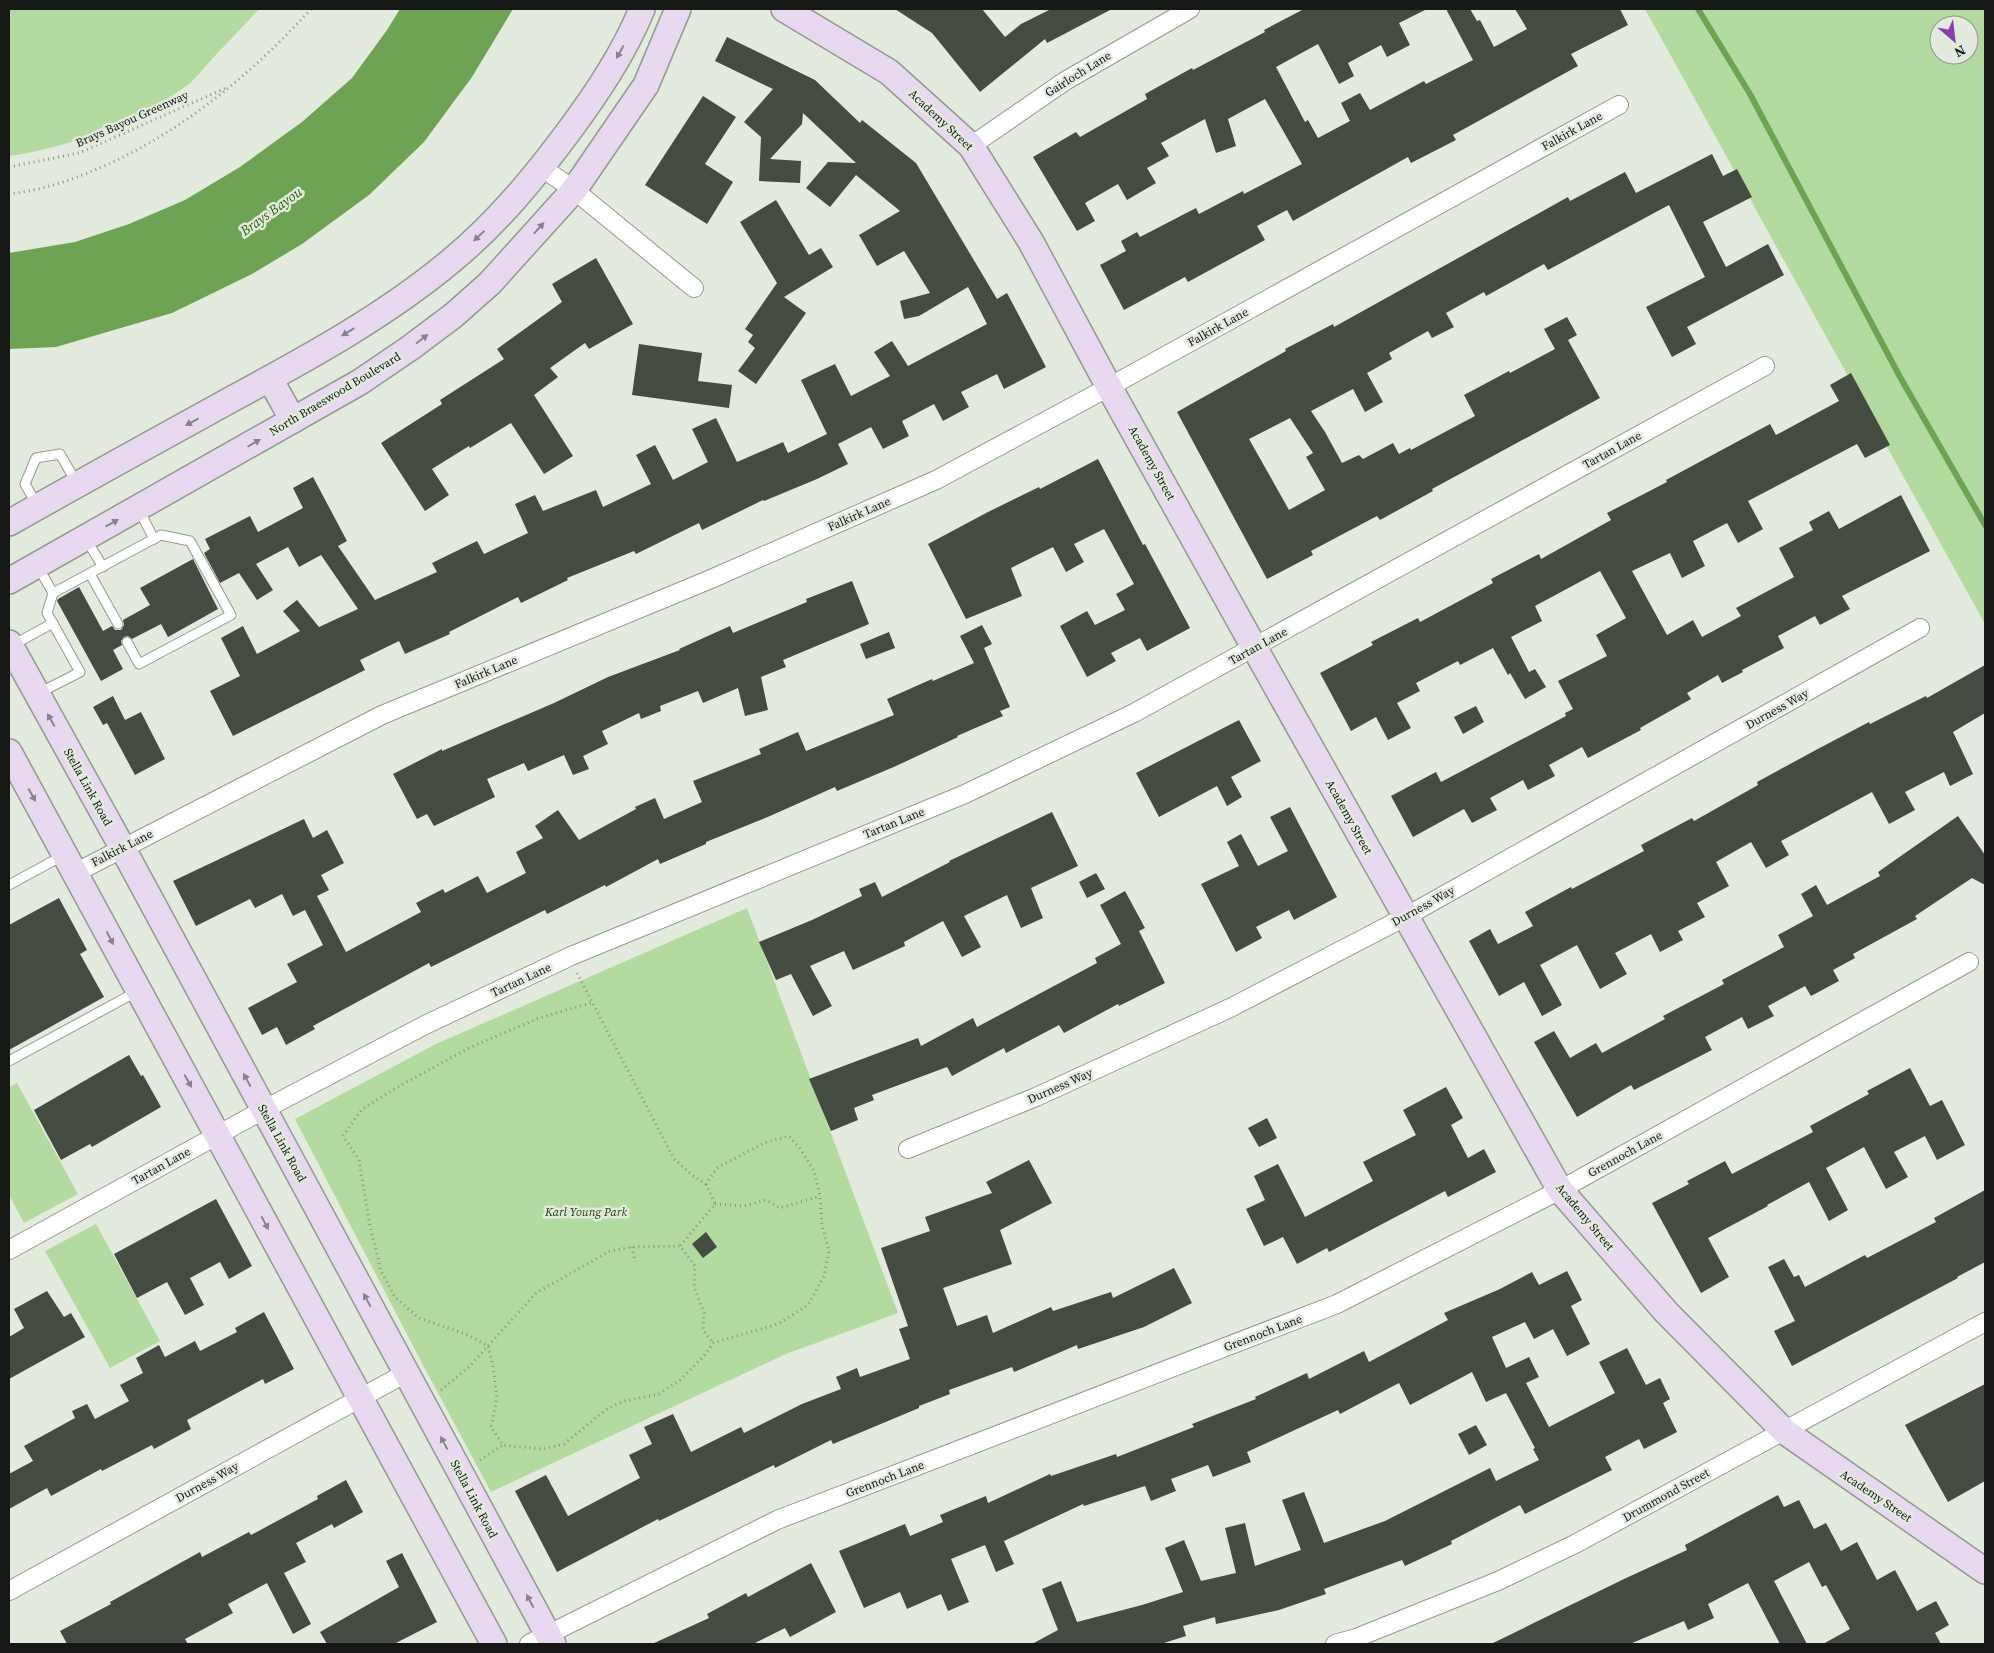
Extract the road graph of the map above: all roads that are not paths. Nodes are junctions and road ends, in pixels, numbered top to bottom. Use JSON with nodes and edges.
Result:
{"nodes":[{"id":1,"x":642,"y":9,"type":"edge"},
{"id":2,"x":678,"y":9,"type":"edge"},
{"id":3,"x":784,"y":9,"type":"edge"},
{"id":4,"x":1190,"y":9,"type":"edge"},
{"id":5,"x":1171,"y":13,"type":"edge"},
{"id":6,"x":1619,"y":105,"type":"dead end"},
{"id":7,"x":971,"y":146,"type":"junction"},
{"id":8,"x":541,"y":167,"type":"junction"},
{"id":9,"x":574,"y":190,"type":"junction"},
{"id":10,"x":694,"y":288,"type":"dead end"},
{"id":11,"x":1765,"y":366,"type":"dead end"},
{"id":12,"x":270,"y":379,"type":"junction"},
{"id":13,"x":1109,"y":387,"type":"junction"},
{"id":14,"x":293,"y":420,"type":"junction"},
{"id":15,"x":77,"y":485,"type":"junction"},
{"id":16,"x":38,"y":506,"type":"junction"},
{"id":17,"x":138,"y":508,"type":"junction"},
{"id":18,"x":9,"y":523,"type":"edge"},
{"id":19,"x":85,"y":538,"type":"junction"},
{"id":20,"x":154,"y":539,"type":"junction"},
{"id":21,"x":37,"y":565,"type":"junction"},
{"id":22,"x":102,"y":567,"type":"junction"},
{"id":23,"x":90,"y":574,"type":"junction"},
{"id":24,"x":9,"y":581,"type":"edge"},
{"id":25,"x":53,"y":594,"type":"junction"},
{"id":26,"x":53,"y":623,"type":"junction"},
{"id":27,"x":118,"y":624,"type":"dead end"},
{"id":28,"x":1920,"y":628,"type":"dead end"},
{"id":29,"x":127,"y":642,"type":"dead end"},
{"id":30,"x":10,"y":645,"type":"edge"},
{"id":31,"x":1254,"y":647,"type":"junction"},
{"id":32,"x":37,"y":694,"type":"junction"},
{"id":33,"x":9,"y":752,"type":"edge"},
{"id":34,"x":122,"y":847,"type":"junction"},
{"id":35,"x":70,"y":863,"type":"junction"},
{"id":36,"x":9,"y":884,"type":"edge"},
{"id":37,"x":1405,"y":916,"type":"junction"},
{"id":38,"x":1968,"y":962,"type":"dead end"},
{"id":39,"x":139,"y":991,"type":"junction"},
{"id":40,"x":9,"y":1061,"type":"edge"},
{"id":41,"x":263,"y":1110,"type":"junction"},
{"id":42,"x":218,"y":1135,"type":"junction"},
{"id":43,"x":908,"y":1149,"type":"dead end"},
{"id":44,"x":1560,"y":1190,"type":"junction"},
{"id":45,"x":9,"y":1250,"type":"edge"},
{"id":46,"x":1985,"y":1322,"type":"edge"},
{"id":47,"x":406,"y":1372,"type":"junction"},
{"id":48,"x":360,"y":1398,"type":"junction"},
{"id":49,"x":1784,"y":1431,"type":"junction"},
{"id":50,"x":1985,"y":1571,"type":"edge"},
{"id":51,"x":9,"y":1591,"type":"edge"},
{"id":52,"x":543,"y":1641,"type":"edge"},
{"id":53,"x":494,"y":1644,"type":"edge"},
{"id":54,"x":1335,"y":1644,"type":"edge"}],
"edges":[{"from":1,"to":8,"type":"main road","one_way":true},
{"from":2,"to":9,"type":"main road","name":"North Braeswood Boulevard"},
{"from":3,"to":7,"type":"main road","name":"Academy Street"},
{"from":4,"to":5,"type":"street","name":"Gairloch Lane"},
{"from":5,"to":7,"type":"street","name":"Gairloch Lane"},
{"from":6,"to":13,"type":"street","name":"Falkirk Lane"},
{"from":7,"to":13,"type":"main road","name":"Academy Street"},
{"from":8,"to":9,"type":"street"},
{"from":8,"to":12,"type":"main road","one_way":true},
{"from":9,"to":10,"type":"street"},
{"from":14,"to":9,"type":"main road","name":"North Braeswood Boulevard","one_way":true},
{"from":11,"to":31,"type":"street","name":"Tartan Lane"},
{"from":12,"to":14,"type":"main road"},
{"from":12,"to":15,"type":"main road","one_way":true},
{"from":13,"to":31,"type":"main road","name":"Academy Street"},
{"from":13,"to":34,"type":"street","name":"Falkirk Lane"},
{"from":17,"to":14,"type":"main road","name":"North Braeswood Boulevard","one_way":true},
{"from":15,"to":16,"type":"main road"},
{"from":15,"to":16,"type":"lane"},
{"from":16,"to":18,"type":"main road"},
{"from":19,"to":17,"type":"main road","name":"North Braeswood Boulevard","one_way":true},
{"from":17,"to":20,"type":"lane"},
{"from":19,"to":21,"type":"main road","name":"North Braeswood Boulevard"},
{"from":19,"to":22,"type":"lane"},
{"from":20,"to":22,"type":"lane"},
{"from":20,"to":29,"type":"lane"},
{"from":21,"to":24,"type":"main road","name":"North Braeswood Boulevard"},
{"from":21,"to":25,"type":"lane"},
{"from":22,"to":23,"type":"lane"},
{"from":23,"to":25,"type":"lane"},
{"from":23,"to":27,"type":"lane"},
{"from":25,"to":26,"type":"lane"},
{"from":26,"to":30,"type":"lane"},
{"from":26,"to":32,"type":"lane"},
{"from":28,"to":37,"type":"street","name":"Durness Way"},
{"from":30,"to":32,"type":"main road","name":"Stella Link Road"},
{"from":31,"to":37,"type":"main road","name":"Academy Street"},
{"from":31,"to":41,"type":"street","name":"Tartan Lane"},
{"from":34,"to":32,"type":"main road","name":"Stella Link Road","one_way":true},
{"from":33,"to":35,"type":"main road","one_way":true},
{"from":34,"to":35,"type":"street","name":"Falkirk Lane"},
{"from":41,"to":34,"type":"main road","name":"Stella Link Road","one_way":true},
{"from":35,"to":36,"type":"lane"},
{"from":35,"to":39,"type":"main road","one_way":true},
{"from":37,"to":43,"type":"street","name":"Durness Way"},
{"from":37,"to":44,"type":"main road","name":"Academy Street"},
{"from":38,"to":44,"type":"street","name":"Grennoch Lane"},
{"from":39,"to":40,"type":"lane"},
{"from":39,"to":42,"type":"main road","one_way":true},
{"from":41,"to":42,"type":"street","name":"Tartan Lane"},
{"from":47,"to":41,"type":"main road","name":"Stella Link Road","one_way":true},
{"from":42,"to":45,"type":"street","name":"Tartan Lane"},
{"from":42,"to":48,"type":"main road","one_way":true},
{"from":44,"to":49,"type":"main road","name":"Academy Street"},
{"from":44,"to":52,"type":"street","name":"Grennoch Lane"},
{"from":46,"to":49,"type":"street","name":"Drummond Street"},
{"from":47,"to":48,"type":"street","name":"Durness Way"},
{"from":52,"to":47,"type":"main road","name":"Stella Link Road","one_way":true},
{"from":48,"to":51,"type":"street","name":"Durness Way"},
{"from":48,"to":53,"type":"main road"},
{"from":49,"to":50,"type":"main road","name":"Academy Street"},
{"from":49,"to":54,"type":"street","name":"Drummond Street"}]}
